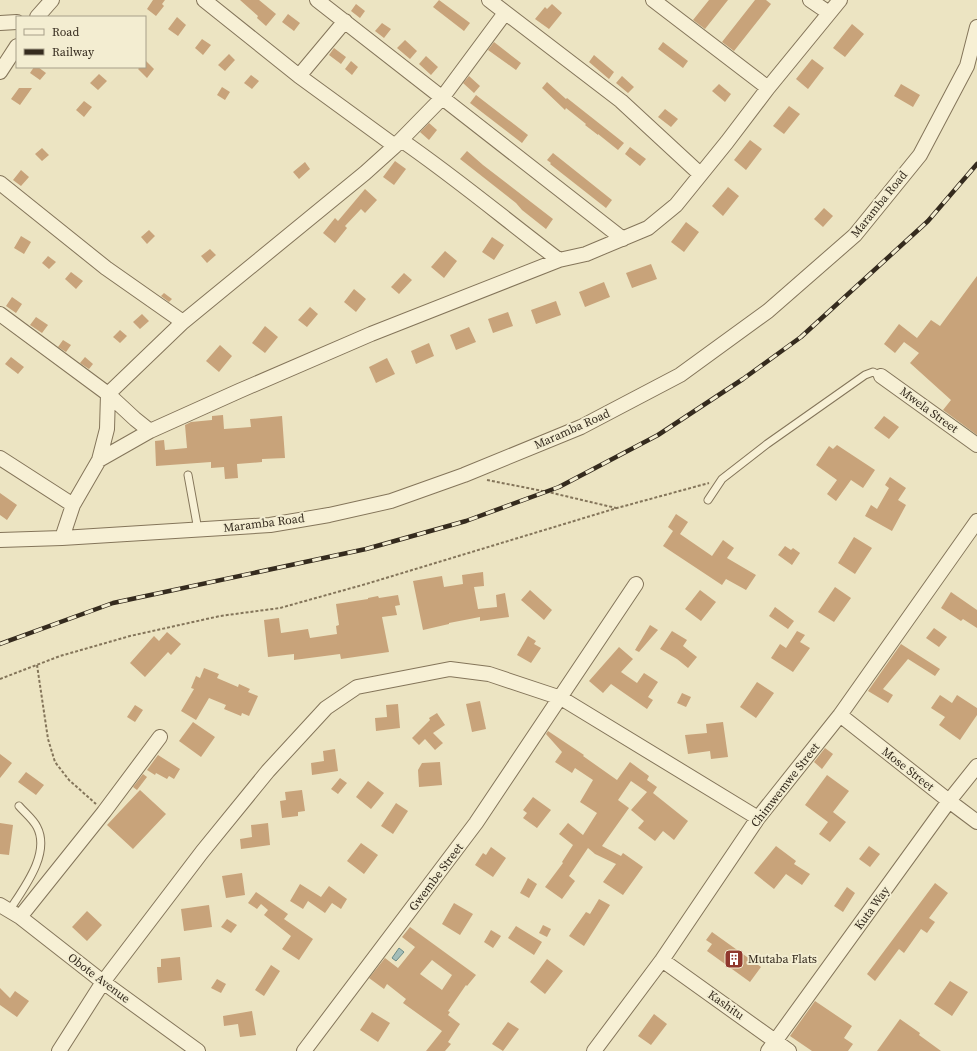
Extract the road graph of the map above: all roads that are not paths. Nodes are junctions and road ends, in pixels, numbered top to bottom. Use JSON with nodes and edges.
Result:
{"nodes":[{"id":1,"x":52,"y":0,"type":"edge"},
{"id":2,"x":204,"y":0,"type":"edge"},
{"id":3,"x":317,"y":0,"type":"edge"},
{"id":4,"x":489,"y":0,"type":"edge"},
{"id":5,"x":653,"y":0,"type":"edge"},
{"id":6,"x":810,"y":0,"type":"edge"},
{"id":7,"x":840,"y":0,"type":"edge"},
{"id":8,"x":505,"y":13,"type":"junction"},
{"id":9,"x":829,"y":14,"type":"junction"},
{"id":10,"x":38,"y":16,"type":"edge"},
{"id":11,"x":345,"y":21,"type":"junction"},
{"id":12,"x":16,"y":22,"type":"edge"},
{"id":13,"x":0,"y":23,"type":"edge"},
{"id":14,"x":977,"y":27,"type":"edge"},
{"id":15,"x":16,"y":48,"type":"edge"},
{"id":16,"x":0,"y":72,"type":"edge"},
{"id":17,"x":299,"y":76,"type":"junction"},
{"id":18,"x":768,"y":88,"type":"junction"},
{"id":19,"x":442,"y":98,"type":"junction"},
{"id":20,"x":398,"y":143,"type":"junction"},
{"id":21,"x":700,"y":174,"type":"junction"},
{"id":22,"x":0,"y":183,"type":"edge"},
{"id":23,"x":624,"y":239,"type":"junction"},
{"id":24,"x":559,"y":260,"type":"junction"},
{"id":25,"x":0,"y":314,"type":"edge"},
{"id":26,"x":183,"y":322,"type":"junction"},
{"id":27,"x":881,"y":376,"type":"joint"},
{"id":28,"x":108,"y":394,"type":"junction"},
{"id":29,"x":150,"y":431,"type":"junction"},
{"id":30,"x":977,"y":445,"type":"edge"},
{"id":31,"x":0,"y":458,"type":"edge"},
{"id":32,"x":99,"y":460,"type":"junction"},
{"id":33,"x":188,"y":475,"type":"dead end"},
{"id":34,"x":708,"y":500,"type":"dead end"},
{"id":35,"x":73,"y":504,"type":"junction"},
{"id":36,"x":977,"y":521,"type":"edge"},
{"id":37,"x":198,"y":530,"type":"junction"},
{"id":38,"x":62,"y":538,"type":"junction"},
{"id":39,"x":0,"y":540,"type":"edge"},
{"id":40,"x":636,"y":584,"type":"dead end"},
{"id":41,"x":561,"y":698,"type":"junction"},
{"id":42,"x":840,"y":715,"type":"junction"},
{"id":43,"x":160,"y":737,"type":"dead end"},
{"id":44,"x":977,"y":766,"type":"edge"},
{"id":45,"x":949,"y":801,"type":"junction"},
{"id":46,"x":19,"y":806,"type":"dead end"},
{"id":47,"x":758,"y":818,"type":"junction"},
{"id":48,"x":977,"y":822,"type":"edge"},
{"id":49,"x":10,"y":911,"type":"edge"},
{"id":50,"x":662,"y":960,"type":"junction"},
{"id":51,"x":103,"y":982,"type":"junction"},
{"id":52,"x":772,"y":1046,"type":"edge"},
{"id":53,"x":58,"y":1051,"type":"edge"},
{"id":54,"x":198,"y":1051,"type":"edge"},
{"id":55,"x":304,"y":1051,"type":"edge"},
{"id":56,"x":594,"y":1051,"type":"edge"},
{"id":57,"x":789,"y":1051,"type":"edge"}],
"edges":[{"from":1,"to":10,"type":"street"},
{"from":2,"to":17,"type":"street"},
{"from":3,"to":11,"type":"street"},
{"from":4,"to":8,"type":"street"},
{"from":5,"to":18,"type":"street"},
{"from":6,"to":9,"type":"street"},
{"from":7,"to":9,"type":"street"},
{"from":8,"to":19,"type":"street"},
{"from":8,"to":21,"type":"street"},
{"from":9,"to":18,"type":"street"},
{"from":11,"to":17,"type":"street"},
{"from":11,"to":19,"type":"street"},
{"from":12,"to":13,"type":"street"},
{"from":14,"to":37,"type":"street","name":"Maramba Road"},
{"from":15,"to":16,"type":"street"},
{"from":17,"to":20,"type":"street"},
{"from":18,"to":21,"type":"street"},
{"from":19,"to":20,"type":"street"},
{"from":19,"to":23,"type":"street"},
{"from":20,"to":24,"type":"street"},
{"from":20,"to":26,"type":"street"},
{"from":21,"to":23,"type":"street"},
{"from":22,"to":26,"type":"street"},
{"from":23,"to":24,"type":"street"},
{"from":24,"to":29,"type":"street"},
{"from":25,"to":28,"type":"street"},
{"from":26,"to":28,"type":"street"},
{"from":27,"to":30,"type":"street","name":"Mwela Street"},
{"from":27,"to":34,"type":"lane"},
{"from":28,"to":29,"type":"street"},
{"from":28,"to":32,"type":"street"},
{"from":29,"to":32,"type":"street"},
{"from":31,"to":35,"type":"street"},
{"from":32,"to":35,"type":"street"},
{"from":33,"to":37,"type":"lane"},
{"from":35,"to":38,"type":"street"},
{"from":36,"to":42,"type":"street","name":"Chimwemwe Street"},
{"from":37,"to":38,"type":"street","name":"Maramba Road"},
{"from":38,"to":39,"type":"street","name":"Maramba Road"},
{"from":40,"to":41,"type":"street","name":"Gwembe Street"},
{"from":41,"to":47,"type":"street"},
{"from":41,"to":51,"type":"street"},
{"from":41,"to":55,"type":"street","name":"Gwembe Street"},
{"from":42,"to":45,"type":"street","name":"Mose Street"},
{"from":42,"to":47,"type":"street","name":"Chimwemwe Street"},
{"from":43,"to":49,"type":"street"},
{"from":44,"to":45,"type":"street","name":"Kuta Way"},
{"from":45,"to":48,"type":"street","name":"Mose Street"},
{"from":45,"to":52,"type":"street","name":"Kuta Way"},
{"from":46,"to":49,"type":"lane"},
{"from":47,"to":50,"type":"street","name":"Chimwemwe Street"},
{"from":49,"to":51,"type":"street","name":"Obote Avenue"},
{"from":50,"to":52,"type":"street","name":"Kashitu"},
{"from":50,"to":56,"type":"street","name":"Chimwemwe Street"},
{"from":51,"to":53,"type":"street"},
{"from":51,"to":54,"type":"street","name":"Obote Avenue"},
{"from":52,"to":57,"type":"street","name":"Kashitu"}]}
